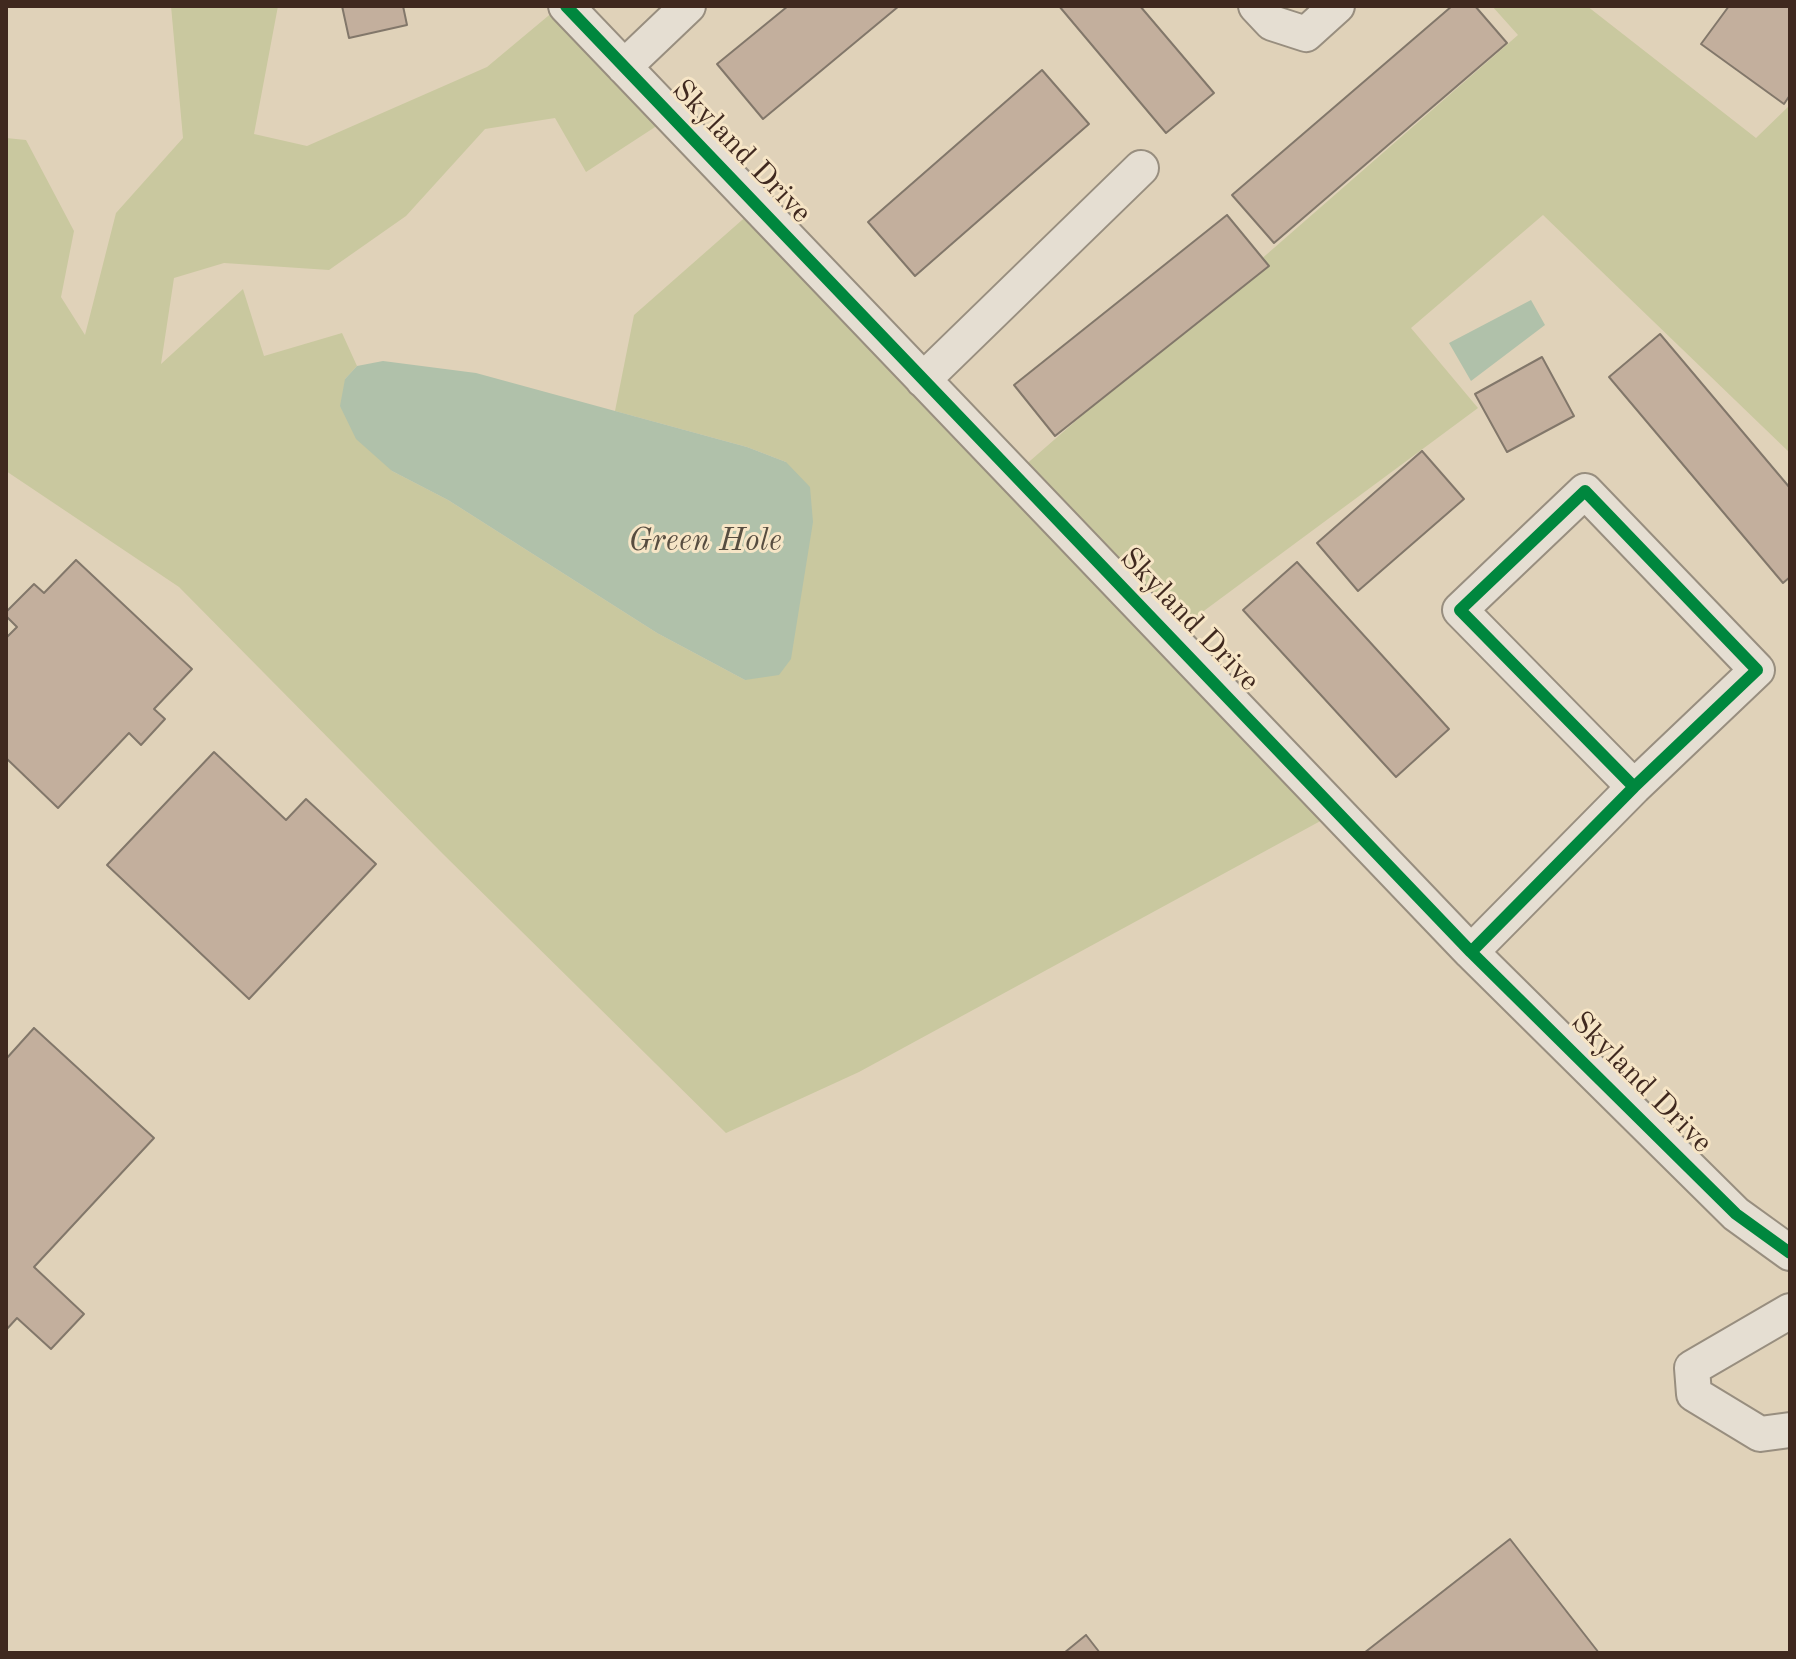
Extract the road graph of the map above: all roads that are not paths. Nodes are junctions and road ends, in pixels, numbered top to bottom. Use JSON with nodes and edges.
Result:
{"nodes":[{"id":1,"x":566,"y":6,"type":"edge"},
{"id":2,"x":688,"y":6,"type":"edge"},
{"id":3,"x":1256,"y":6,"type":"edge"},
{"id":4,"x":1337,"y":6,"type":"edge"},
{"id":5,"x":624,"y":67,"type":"junction"},
{"id":6,"x":1141,"y":168,"type":"dead end"},
{"id":7,"x":923,"y":380,"type":"junction"},
{"id":8,"x":1634,"y":787,"type":"junction"},
{"id":9,"x":1471,"y":952,"type":"junction"},
{"id":10,"x":1790,"y":1253,"type":"edge"},
{"id":11,"x":1790,"y":1311,"type":"edge"},
{"id":12,"x":1790,"y":1430,"type":"edge"}],
"edges":[{"from":1,"to":5,"type":"street","name":"Skyland Drive"},
{"from":2,"to":5,"type":"street"},
{"from":3,"to":4,"type":"street"},
{"from":5,"to":7,"type":"street","name":"Skyland Drive"},
{"from":6,"to":7,"type":"street"},
{"from":7,"to":9,"type":"street","name":"Skyland Drive"},
{"from":8,"to":8,"type":"street"},
{"from":8,"to":9,"type":"street"},
{"from":9,"to":10,"type":"street","name":"Skyland Drive"},
{"from":11,"to":12,"type":"street"}]}
